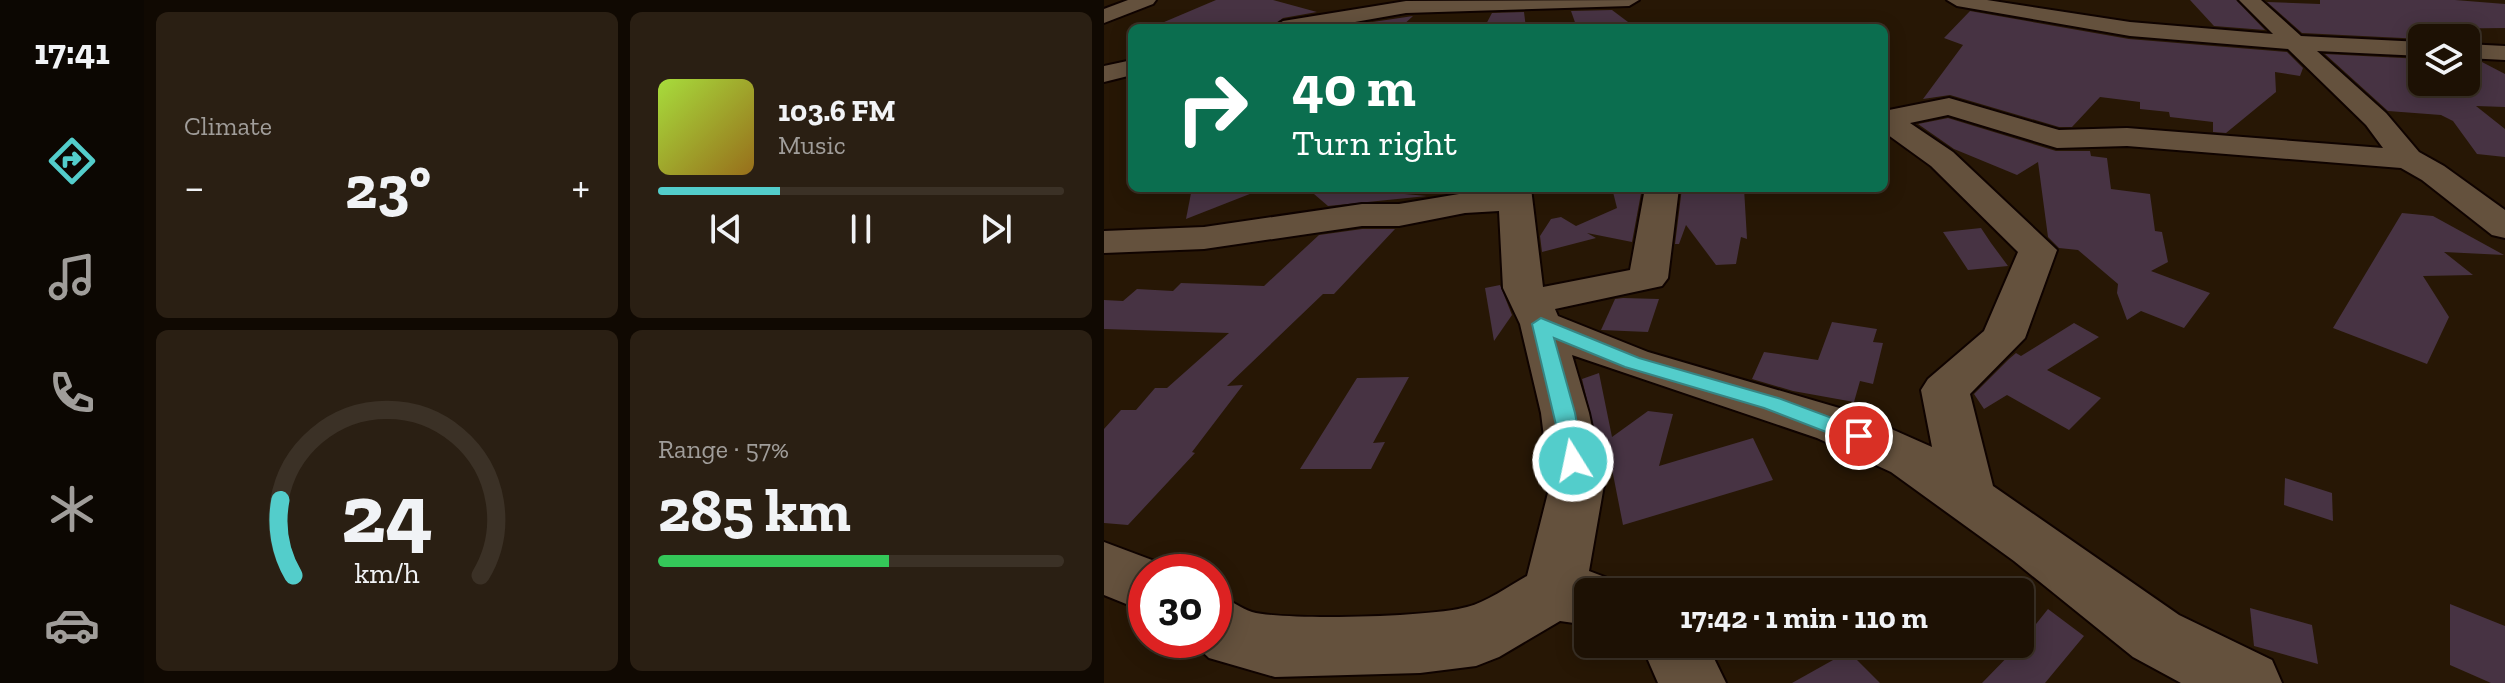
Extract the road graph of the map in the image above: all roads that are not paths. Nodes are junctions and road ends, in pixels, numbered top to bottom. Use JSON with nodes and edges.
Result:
{"nodes":[{"id":1,"x":1146,"y":0,"type":"edge"},
{"id":2,"x":1629,"y":0,"type":"edge"},
{"id":3,"x":1957,"y":0,"type":"edge"},
{"id":4,"x":2249,"y":0,"type":"edge"},
{"id":5,"x":1496,"y":2,"type":"edge"},
{"id":6,"x":1104,"y":17,"type":"edge"},
{"id":7,"x":1306,"y":24,"type":"edge"},
{"id":8,"x":1502,"y":24,"type":"edge"},
{"id":9,"x":2293,"y":43,"type":"junction"},
{"id":10,"x":2408,"y":48,"type":"edge"},
{"id":11,"x":2480,"y":52,"type":"edge"},
{"id":12,"x":2505,"y":53,"type":"edge"},
{"id":13,"x":1128,"y":68,"type":"edge"},
{"id":14,"x":1104,"y":74,"type":"edge"},
{"id":15,"x":1888,"y":119,"type":"edge"},
{"id":16,"x":1888,"y":122,"type":"edge"},
{"id":17,"x":2408,"y":159,"type":"junction"},
{"id":18,"x":1661,"y":192,"type":"edge"},
{"id":19,"x":1514,"y":194,"type":"edge"},
{"id":20,"x":2505,"y":227,"type":"edge"},
{"id":21,"x":1104,"y":242,"type":"edge"},
{"id":22,"x":1536,"y":313,"type":"junction"},
{"id":23,"x":1968,"y":497,"type":"junction"},
{"id":24,"x":1104,"y":568,"type":"edge"},
{"id":25,"x":1128,"y":578,"type":"edge"},
{"id":26,"x":1571,"y":596,"type":"edge"},
{"id":27,"x":1232,"y":637,"type":"edge"},
{"id":28,"x":1680,"y":658,"type":"edge"},
{"id":29,"x":1692,"y":683,"type":"edge"},
{"id":30,"x":2248,"y":683,"type":"edge"}],
"edges":[{"from":1,"to":6,"type":"street"},
{"from":2,"to":5,"type":"street"},
{"from":3,"to":9,"type":"street"},
{"from":4,"to":9,"type":"street"},
{"from":5,"to":7,"type":"street"},
{"from":5,"to":8,"type":"street"},
{"from":9,"to":10,"type":"street"},
{"from":9,"to":17,"type":"street"},
{"from":11,"to":12,"type":"street"},
{"from":13,"to":14,"type":"street"},
{"from":15,"to":17,"type":"street"},
{"from":16,"to":23,"type":"street"},
{"from":17,"to":20,"type":"street"},
{"from":18,"to":22,"type":"street"},
{"from":19,"to":21,"type":"street"},
{"from":19,"to":22,"type":"street"},
{"from":22,"to":23,"type":"street"},
{"from":22,"to":26,"type":"street"},
{"from":23,"to":30,"type":"street"},
{"from":24,"to":25,"type":"street"},
{"from":26,"to":27,"type":"street"},
{"from":28,"to":29,"type":"street"}]}
